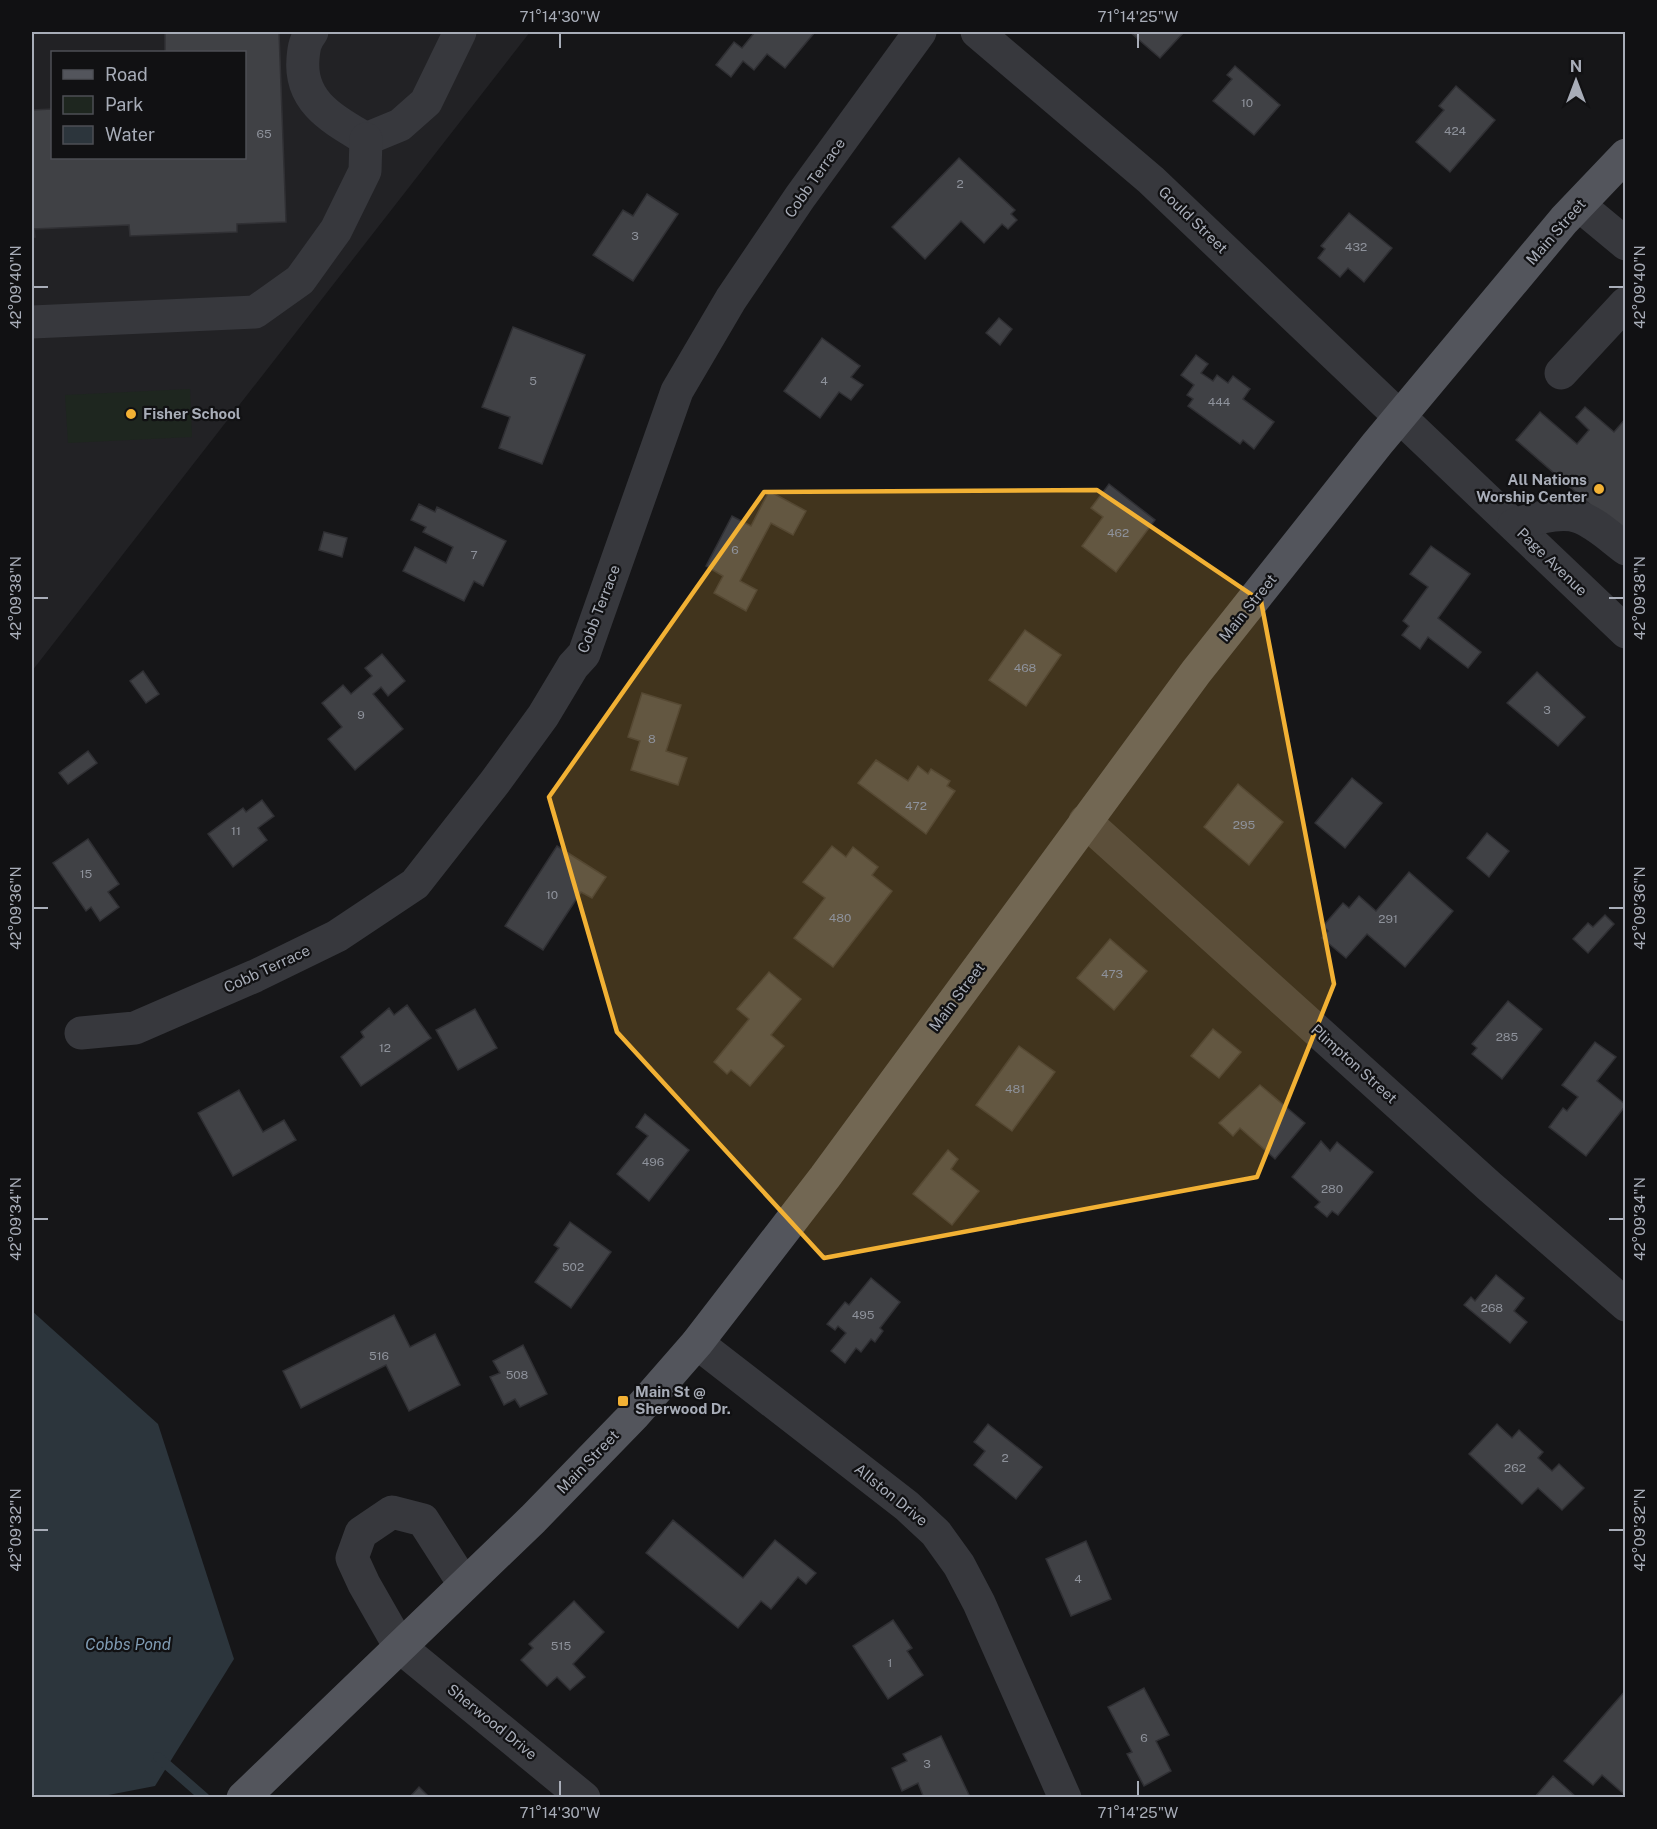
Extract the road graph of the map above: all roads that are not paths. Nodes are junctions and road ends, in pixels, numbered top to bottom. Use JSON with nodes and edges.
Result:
{"nodes":[{"id":1,"x":312,"y":32,"type":"edge"},
{"id":2,"x":460,"y":32,"type":"edge"},
{"id":3,"x":920,"y":32,"type":"edge"},
{"id":4,"x":977,"y":32,"type":"edge"},
{"id":5,"x":366,"y":139,"type":"junction"},
{"id":6,"x":1626,"y":155,"type":"edge"},
{"id":7,"x":1579,"y":205,"type":"junction"},
{"id":8,"x":1626,"y":244,"type":"edge"},
{"id":9,"x":1626,"y":303,"type":"edge"},
{"id":10,"x":32,"y":322,"type":"edge"},
{"id":11,"x":1562,"y":372,"type":"dead end"},
{"id":12,"x":1401,"y":417,"type":"junction"},
{"id":13,"x":1514,"y":525,"type":"junction"},
{"id":14,"x":1626,"y":549,"type":"edge"},
{"id":15,"x":1626,"y":632,"type":"edge"},
{"id":16,"x":1085,"y":821,"type":"junction"},
{"id":17,"x":81,"y":1033,"type":"dead end"},
{"id":18,"x":1626,"y":1305,"type":"edge"},
{"id":19,"x":696,"y":1343,"type":"junction"},
{"id":20,"x":464,"y":1584,"type":"junction"},
{"id":21,"x":400,"y":1647,"type":"junction"},
{"id":22,"x":246,"y":1794,"type":"edge"},
{"id":23,"x":584,"y":1797,"type":"edge"},
{"id":24,"x":1065,"y":1797,"type":"edge"}],
"edges":[{"from":1,"to":5,"type":"street"},
{"from":2,"to":5,"type":"street"},
{"from":3,"to":17,"type":"street","name":"Cobb Terrace"},
{"from":4,"to":12,"type":"street","name":"Gould Street"},
{"from":5,"to":10,"type":"street"},
{"from":6,"to":7,"type":"main road","name":"Main Street"},
{"from":7,"to":8,"type":"street"},
{"from":7,"to":12,"type":"main road","name":"Main Street"},
{"from":9,"to":11,"type":"street"},
{"from":12,"to":13,"type":"street","name":"Page Avenue"},
{"from":12,"to":16,"type":"main road","name":"Main Street"},
{"from":13,"to":14,"type":"street"},
{"from":13,"to":15,"type":"street","name":"Page Avenue"},
{"from":16,"to":18,"type":"street","name":"Plimpton Street"},
{"from":16,"to":19,"type":"main road","name":"Main Street"},
{"from":19,"to":20,"type":"main road","name":"Main Street"},
{"from":19,"to":24,"type":"street","name":"Allston Drive"},
{"from":20,"to":21,"type":"main road","name":"Main Street"},
{"from":20,"to":21,"type":"street"},
{"from":21,"to":22,"type":"main road","name":"Main Street"},
{"from":21,"to":23,"type":"street","name":"Sherwood Drive"}]}
